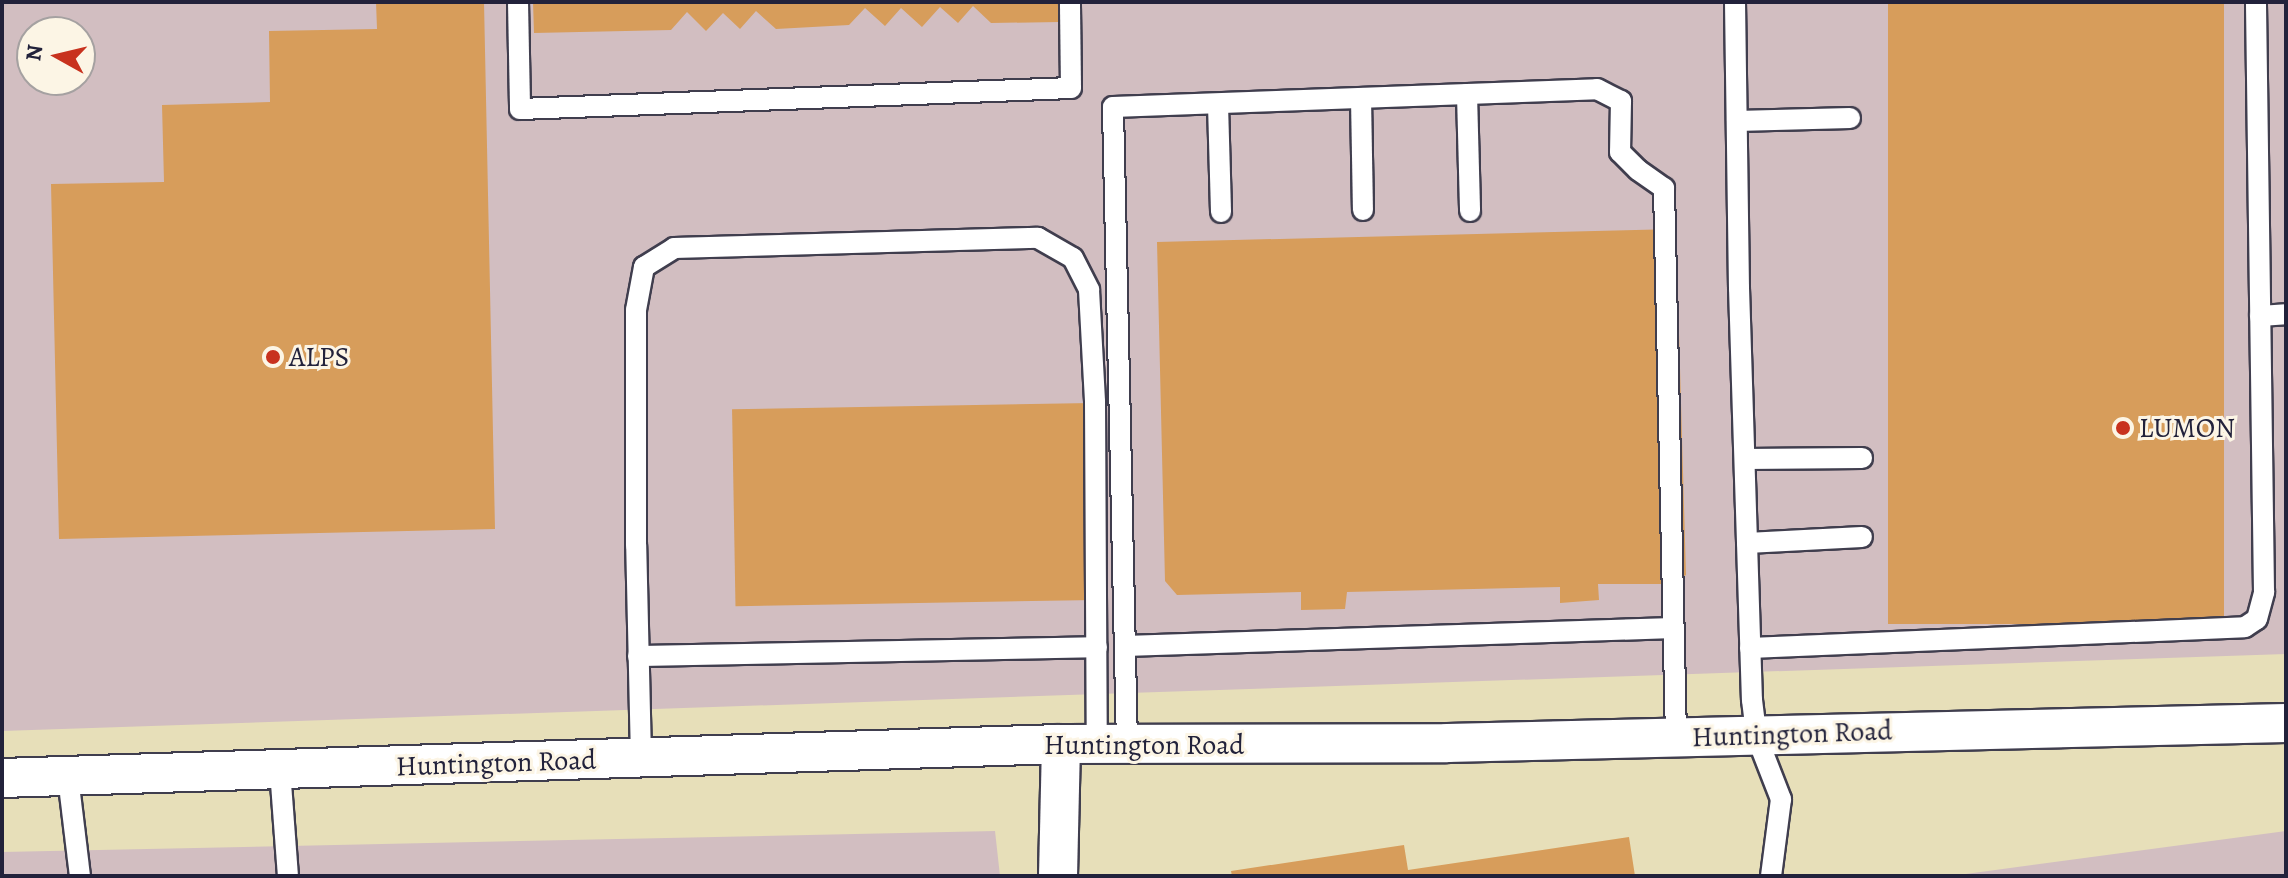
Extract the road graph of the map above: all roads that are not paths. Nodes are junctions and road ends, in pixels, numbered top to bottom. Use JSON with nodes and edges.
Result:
{"nodes":[{"id":1,"x":518,"y":2,"type":"edge"},
{"id":2,"x":1070,"y":2,"type":"edge"},
{"id":3,"x":1735,"y":2,"type":"edge"},
{"id":4,"x":2256,"y":2,"type":"edge"},
{"id":5,"x":1467,"y":94,"type":"junction"},
{"id":6,"x":1361,"y":98,"type":"junction"},
{"id":7,"x":1218,"y":104,"type":"junction"},
{"id":8,"x":1850,"y":118,"type":"dead end"},
{"id":9,"x":1737,"y":121,"type":"junction"},
{"id":10,"x":1363,"y":210,"type":"dead end"},
{"id":11,"x":1470,"y":211,"type":"dead end"},
{"id":12,"x":1221,"y":212,"type":"dead end"},
{"id":13,"x":2286,"y":314,"type":"edge"},
{"id":14,"x":2260,"y":316,"type":"junction"},
{"id":15,"x":1862,"y":458,"type":"dead end"},
{"id":16,"x":1745,"y":459,"type":"junction"},
{"id":17,"x":1862,"y":537,"type":"dead end"},
{"id":18,"x":1747,"y":543,"type":"junction"},
{"id":19,"x":1674,"y":628,"type":"junction"},
{"id":20,"x":1125,"y":646,"type":"junction"},
{"id":21,"x":1097,"y":647,"type":"junction"},
{"id":22,"x":1750,"y":648,"type":"junction"},
{"id":23,"x":638,"y":656,"type":"junction"},
{"id":24,"x":2286,"y":723,"type":"edge"},
{"id":25,"x":1756,"y":735,"type":"junction"},
{"id":26,"x":1676,"y":737,"type":"junction"},
{"id":27,"x":1095,"y":744,"type":"junction"},
{"id":28,"x":641,"y":758,"type":"junction"},
{"id":29,"x":280,"y":770,"type":"junction"},
{"id":30,"x":68,"y":777,"type":"junction"},
{"id":31,"x":2,"y":778,"type":"edge"},
{"id":32,"x":80,"y":876,"type":"edge"},
{"id":33,"x":288,"y":876,"type":"edge"},
{"id":34,"x":1058,"y":876,"type":"edge"},
{"id":35,"x":1771,"y":876,"type":"edge"}],
"edges":[{"from":1,"to":2,"type":"lane"},
{"from":3,"to":9,"type":"lane"},
{"from":4,"to":14,"type":"lane"},
{"from":5,"to":6,"type":"lane"},
{"from":5,"to":11,"type":"lane"},
{"from":5,"to":19,"type":"lane"},
{"from":6,"to":7,"type":"lane"},
{"from":6,"to":10,"type":"lane"},
{"from":7,"to":12,"type":"lane"},
{"from":7,"to":20,"type":"lane"},
{"from":8,"to":9,"type":"lane"},
{"from":9,"to":16,"type":"lane"},
{"from":13,"to":14,"type":"lane"},
{"from":14,"to":22,"type":"lane"},
{"from":15,"to":16,"type":"lane"},
{"from":16,"to":18,"type":"lane"},
{"from":17,"to":18,"type":"lane"},
{"from":18,"to":22,"type":"lane"},
{"from":19,"to":20,"type":"lane"},
{"from":19,"to":26,"type":"lane"},
{"from":20,"to":27,"type":"lane"},
{"from":21,"to":23,"type":"lane"},
{"from":21,"to":23,"type":"lane"},
{"from":21,"to":27,"type":"lane"},
{"from":22,"to":25,"type":"lane"},
{"from":23,"to":28,"type":"lane"},
{"from":24,"to":25,"type":"street","name":"Huntington Road"},
{"from":25,"to":26,"type":"street","name":"Huntington Road"},
{"from":25,"to":35,"type":"lane"},
{"from":26,"to":27,"type":"street","name":"Huntington Road"},
{"from":27,"to":28,"type":"street","name":"Huntington Road"},
{"from":27,"to":34,"type":"street"},
{"from":28,"to":29,"type":"street","name":"Huntington Road"},
{"from":29,"to":30,"type":"street","name":"Huntington Road"},
{"from":29,"to":33,"type":"lane"},
{"from":30,"to":31,"type":"street","name":"Huntington Road"},
{"from":30,"to":32,"type":"lane"}]}
